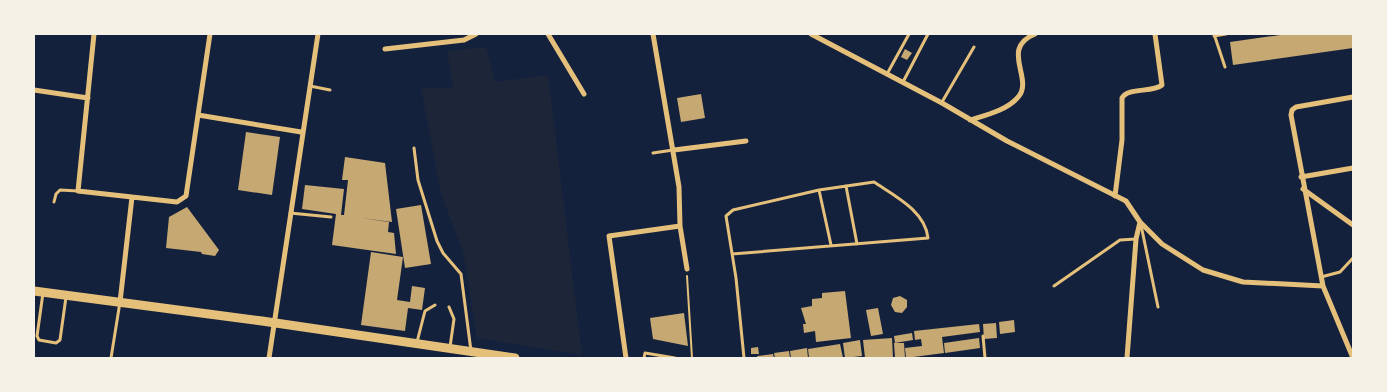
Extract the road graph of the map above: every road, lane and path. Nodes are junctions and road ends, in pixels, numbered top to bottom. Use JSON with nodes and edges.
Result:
{"nodes":[{"id":1,"x":94,"y":34,"type":"edge"},
{"id":2,"x":210,"y":34,"type":"edge"},
{"id":3,"x":318,"y":34,"type":"edge"},
{"id":4,"x":476,"y":34,"type":"edge"},
{"id":5,"x":548,"y":34,"type":"edge"},
{"id":6,"x":653,"y":34,"type":"edge"},
{"id":7,"x":811,"y":34,"type":"edge"},
{"id":8,"x":909,"y":34,"type":"edge"},
{"id":9,"x":928,"y":34,"type":"edge"},
{"id":10,"x":1035,"y":34,"type":"edge"},
{"id":11,"x":1155,"y":34,"type":"edge"},
{"id":12,"x":1226,"y":34,"type":"edge"},
{"id":13,"x":1214,"y":35,"type":"edge"},
{"id":14,"x":974,"y":46,"type":"dead end"},
{"id":15,"x":385,"y":49,"type":"dead end"},
{"id":16,"x":1225,"y":67,"type":"dead end"},
{"id":17,"x":887,"y":74,"type":"junction"},
{"id":18,"x":902,"y":82,"type":"junction"},
{"id":19,"x":310,"y":86,"type":"junction"},
{"id":20,"x":34,"y":90,"type":"edge"},
{"id":21,"x":330,"y":90,"type":"dead end"},
{"id":22,"x":584,"y":94,"type":"dead end"},
{"id":23,"x":1353,"y":97,"type":"edge"},
{"id":24,"x":88,"y":98,"type":"junction"},
{"id":25,"x":942,"y":103,"type":"junction"},
{"id":26,"x":198,"y":115,"type":"junction"},
{"id":27,"x":970,"y":120,"type":"junction"},
{"id":28,"x":301,"y":132,"type":"junction"},
{"id":29,"x":746,"y":141,"type":"dead end"},
{"id":30,"x":414,"y":148,"type":"dead end"},
{"id":31,"x":674,"y":150,"type":"junction"},
{"id":32,"x":653,"y":154,"type":"dead end"},
{"id":33,"x":1353,"y":168,"type":"edge"},
{"id":34,"x":1301,"y":178,"type":"junction"},
{"id":35,"x":846,"y":186,"type":"junction"},
{"id":36,"x":1303,"y":189,"type":"junction"},
{"id":37,"x":819,"y":190,"type":"junction"},
{"id":38,"x":78,"y":191,"type":"junction"},
{"id":39,"x":1116,"y":196,"type":"junction"},
{"id":40,"x":132,"y":197,"type":"junction"},
{"id":41,"x":54,"y":202,"type":"dead end"},
{"id":42,"x":289,"y":213,"type":"junction"},
{"id":43,"x":331,"y":217,"type":"dead end"},
{"id":44,"x":1140,"y":222,"type":"junction"},
{"id":45,"x":1353,"y":225,"type":"edge"},
{"id":46,"x":680,"y":226,"type":"junction"},
{"id":47,"x":1136,"y":239,"type":"junction"},
{"id":48,"x":857,"y":244,"type":"junction"},
{"id":49,"x":831,"y":245,"type":"junction"},
{"id":50,"x":732,"y":254,"type":"junction"},
{"id":51,"x":1353,"y":258,"type":"edge"},
{"id":52,"x":687,"y":269,"type":"joint"},
{"id":53,"x":1320,"y":277,"type":"junction"},
{"id":54,"x":1054,"y":286,"type":"dead end"},
{"id":55,"x":1323,"y":286,"type":"junction"},
{"id":56,"x":38,"y":292,"type":"edge"},
{"id":57,"x":66,"y":296,"type":"junction"},
{"id":58,"x":120,"y":302,"type":"junction"},
{"id":59,"x":435,"y":305,"type":"dead end"},
{"id":60,"x":449,"y":307,"type":"dead end"},
{"id":61,"x":1158,"y":307,"type":"dead end"},
{"id":62,"x":273,"y":322,"type":"junction"},
{"id":63,"x":983,"y":336,"type":"dead end"},
{"id":64,"x":417,"y":343,"type":"junction"},
{"id":65,"x":450,"y":348,"type":"junction"},
{"id":66,"x":471,"y":352,"type":"junction"},
{"id":67,"x":111,"y":358,"type":"edge"},
{"id":68,"x":269,"y":358,"type":"edge"},
{"id":69,"x":515,"y":358,"type":"edge"},
{"id":70,"x":626,"y":358,"type":"edge"},
{"id":71,"x":644,"y":358,"type":"edge"},
{"id":72,"x":674,"y":358,"type":"edge"},
{"id":73,"x":692,"y":358,"type":"edge"},
{"id":74,"x":744,"y":358,"type":"edge"},
{"id":75,"x":985,"y":358,"type":"edge"},
{"id":76,"x":1127,"y":358,"type":"edge"},
{"id":77,"x":1353,"y":358,"type":"edge"}],
"edges":[{"from":1,"to":24,"type":"street"},
{"from":2,"to":26,"type":"street"},
{"from":3,"to":19,"type":"street"},
{"from":4,"to":15,"type":"street"},
{"from":5,"to":22,"type":"street"},
{"from":6,"to":31,"type":"street"},
{"from":7,"to":17,"type":"street"},
{"from":8,"to":17,"type":"lane"},
{"from":9,"to":18,"type":"lane"},
{"from":10,"to":27,"type":"street"},
{"from":11,"to":39,"type":"street"},
{"from":12,"to":13,"type":"lane"},
{"from":13,"to":16,"type":"lane"},
{"from":14,"to":25,"type":"lane"},
{"from":17,"to":18,"type":"street"},
{"from":18,"to":25,"type":"street"},
{"from":19,"to":21,"type":"lane"},
{"from":19,"to":28,"type":"street"},
{"from":20,"to":24,"type":"street"},
{"from":23,"to":34,"type":"street"},
{"from":24,"to":38,"type":"street"},
{"from":25,"to":27,"type":"street"},
{"from":26,"to":28,"type":"street"},
{"from":26,"to":40,"type":"street"},
{"from":27,"to":39,"type":"street"},
{"from":28,"to":42,"type":"street"},
{"from":29,"to":31,"type":"street"},
{"from":30,"to":66,"type":"lane"},
{"from":31,"to":32,"type":"lane"},
{"from":31,"to":46,"type":"street"},
{"from":33,"to":34,"type":"street"},
{"from":34,"to":36,"type":"street"},
{"from":35,"to":37,"type":"lane"},
{"from":35,"to":48,"type":"lane"},
{"from":35,"to":48,"type":"lane"},
{"from":36,"to":45,"type":"street"},
{"from":36,"to":53,"type":"street"},
{"from":37,"to":49,"type":"lane"},
{"from":37,"to":50,"type":"lane"},
{"from":38,"to":40,"type":"street"},
{"from":38,"to":41,"type":"lane"},
{"from":39,"to":44,"type":"street"},
{"from":40,"to":58,"type":"street"},
{"from":42,"to":43,"type":"lane"},
{"from":42,"to":62,"type":"street"},
{"from":44,"to":47,"type":"street"},
{"from":44,"to":55,"type":"street"},
{"from":44,"to":61,"type":"lane"},
{"from":46,"to":52,"type":"street"},
{"from":46,"to":70,"type":"street"},
{"from":47,"to":54,"type":"lane"},
{"from":47,"to":76,"type":"street"},
{"from":48,"to":49,"type":"lane"},
{"from":49,"to":50,"type":"lane"},
{"from":50,"to":74,"type":"lane"},
{"from":51,"to":53,"type":"lane"},
{"from":52,"to":73,"type":"path"},
{"from":53,"to":55,"type":"street"},
{"from":55,"to":77,"type":"street"},
{"from":56,"to":57,"type":"main road"},
{"from":56,"to":57,"type":"lane"},
{"from":57,"to":58,"type":"main road"},
{"from":58,"to":62,"type":"main road"},
{"from":58,"to":67,"type":"lane"},
{"from":59,"to":64,"type":"lane"},
{"from":60,"to":65,"type":"lane"},
{"from":62,"to":64,"type":"main road"},
{"from":62,"to":68,"type":"street"},
{"from":63,"to":75,"type":"lane"},
{"from":64,"to":65,"type":"main road"},
{"from":65,"to":66,"type":"main road"},
{"from":66,"to":69,"type":"main road"},
{"from":71,"to":72,"type":"lane"}]}
